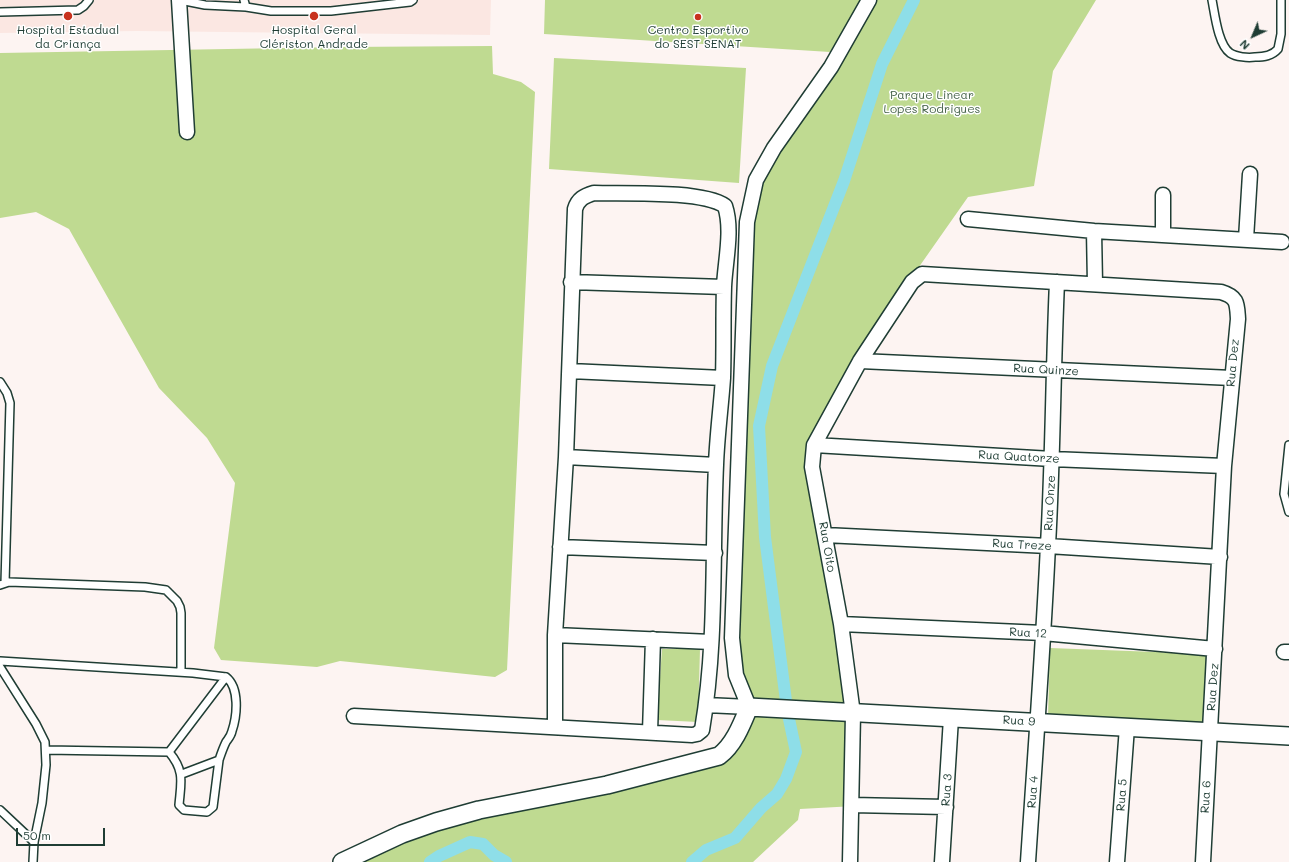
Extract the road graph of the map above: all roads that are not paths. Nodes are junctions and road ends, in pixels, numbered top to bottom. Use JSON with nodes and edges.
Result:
{"nodes":[{"id":1,"x":89,"y":0,"type":"edge"},
{"id":2,"x":180,"y":0,"type":"edge"},
{"id":3,"x":869,"y":0,"type":"edge"},
{"id":4,"x":1212,"y":0,"type":"edge"},
{"id":5,"x":1281,"y":0,"type":"edge"},
{"id":6,"x":411,"y":1,"type":"edge"},
{"id":7,"x":245,"y":4,"type":"edge"},
{"id":8,"x":0,"y":12,"type":"edge"},
{"id":9,"x":187,"y":132,"type":"dead end"},
{"id":10,"x":1250,"y":174,"type":"dead end"},
{"id":11,"x":1163,"y":195,"type":"dead end"},
{"id":12,"x":968,"y":219,"type":"dead end"},
{"id":13,"x":1094,"y":231,"type":"junction"},
{"id":14,"x":1162,"y":235,"type":"junction"},
{"id":15,"x":1246,"y":239,"type":"junction"},
{"id":16,"x":1282,"y":242,"type":"dead end"},
{"id":17,"x":932,"y":274,"type":"joint"},
{"id":18,"x":571,"y":282,"type":"junction"},
{"id":19,"x":1058,"y":282,"type":"junction"},
{"id":20,"x":1095,"y":284,"type":"junction"},
{"id":21,"x":724,"y":287,"type":"junction"},
{"id":22,"x":860,"y":361,"type":"junction"},
{"id":23,"x":1053,"y":370,"type":"junction"},
{"id":24,"x":570,"y":372,"type":"junction"},
{"id":25,"x":723,"y":378,"type":"junction"},
{"id":26,"x":1232,"y":378,"type":"junction"},
{"id":27,"x":0,"y":382,"type":"edge"},
{"id":28,"x":814,"y":445,"type":"junction"},
{"id":29,"x":1289,"y":445,"type":"edge"},
{"id":30,"x":566,"y":457,"type":"junction"},
{"id":31,"x":1052,"y":459,"type":"junction"},
{"id":32,"x":716,"y":465,"type":"junction"},
{"id":33,"x":1224,"y":466,"type":"junction"},
{"id":34,"x":1289,"y":512,"type":"edge"},
{"id":35,"x":825,"y":535,"type":"junction"},
{"id":36,"x":1048,"y":546,"type":"junction"},
{"id":37,"x":560,"y":547,"type":"junction"},
{"id":38,"x":715,"y":553,"type":"junction"},
{"id":39,"x":1220,"y":557,"type":"junction"},
{"id":40,"x":2,"y":584,"type":"edge"},
{"id":41,"x":841,"y":624,"type":"junction"},
{"id":42,"x":1043,"y":633,"type":"junction"},
{"id":43,"x":556,"y":635,"type":"junction"},
{"id":44,"x":653,"y":639,"type":"junction"},
{"id":45,"x":711,"y":642,"type":"junction"},
{"id":46,"x":1215,"y":649,"type":"junction"},
{"id":47,"x":0,"y":661,"type":"edge"},
{"id":48,"x":0,"y":667,"type":"edge"},
{"id":49,"x":181,"y":672,"type":"junction"},
{"id":50,"x":226,"y":677,"type":"junction"},
{"id":51,"x":706,"y":705,"type":"junction"},
{"id":52,"x":749,"y":707,"type":"junction"},
{"id":53,"x":853,"y":714,"type":"junction"},
{"id":54,"x":354,"y":716,"type":"dead end"},
{"id":55,"x":952,"y":718,"type":"junction"},
{"id":56,"x":1037,"y":722,"type":"junction"},
{"id":57,"x":555,"y":727,"type":"junction"},
{"id":58,"x":1127,"y":727,"type":"junction"},
{"id":59,"x":650,"y":732,"type":"junction"},
{"id":60,"x":1210,"y":732,"type":"junction"},
{"id":61,"x":1289,"y":736,"type":"edge"},
{"id":62,"x":46,"y":750,"type":"junction"},
{"id":63,"x":169,"y":752,"type":"junction"},
{"id":64,"x":219,"y":760,"type":"junction"},
{"id":65,"x":182,"y":774,"type":"junction"},
{"id":66,"x":852,"y":805,"type":"junction"},
{"id":67,"x":946,"y":807,"type":"junction"},
{"id":68,"x":0,"y":810,"type":"edge"},
{"id":69,"x":34,"y":842,"type":"junction"},
{"id":70,"x":34,"y":862,"type":"edge"},
{"id":71,"x":342,"y":862,"type":"edge"},
{"id":72,"x":850,"y":862,"type":"edge"},
{"id":73,"x":942,"y":862,"type":"edge"},
{"id":74,"x":1028,"y":862,"type":"edge"},
{"id":75,"x":1117,"y":862,"type":"edge"},
{"id":76,"x":1203,"y":862,"type":"edge"}],
"edges":[{"from":1,"to":8,"type":"lane"},
{"from":2,"to":7,"type":"lane"},
{"from":2,"to":9,"type":"street"},
{"from":3,"to":52,"type":"street"},
{"from":4,"to":5,"type":"lane"},
{"from":6,"to":7,"type":"lane"},
{"from":10,"to":15,"type":"street"},
{"from":11,"to":14,"type":"street"},
{"from":12,"to":13,"type":"street"},
{"from":13,"to":14,"type":"street"},
{"from":13,"to":20,"type":"street"},
{"from":14,"to":15,"type":"street"},
{"from":15,"to":16,"type":"street"},
{"from":17,"to":19,"type":"street","name":"Rua Dez"},
{"from":17,"to":22,"type":"street","name":"Rua Oito"},
{"from":18,"to":21,"type":"street"},
{"from":18,"to":21,"type":"street"},
{"from":18,"to":24,"type":"street"},
{"from":19,"to":20,"type":"street","name":"Rua Dez"},
{"from":19,"to":23,"type":"street","name":"Rua Onze"},
{"from":20,"to":26,"type":"street","name":"Rua Dez"},
{"from":21,"to":25,"type":"street"},
{"from":22,"to":23,"type":"street","name":"Rua Quinze"},
{"from":22,"to":28,"type":"street","name":"Rua Oito"},
{"from":23,"to":26,"type":"street","name":"Rua Quinze"},
{"from":23,"to":31,"type":"street","name":"Rua Onze"},
{"from":24,"to":25,"type":"street"},
{"from":24,"to":30,"type":"street"},
{"from":25,"to":32,"type":"street"},
{"from":26,"to":33,"type":"street","name":"Rua Dez"},
{"from":27,"to":40,"type":"lane"},
{"from":28,"to":31,"type":"street","name":"Rua Quatorze"},
{"from":28,"to":35,"type":"street","name":"Rua Oito"},
{"from":29,"to":34,"type":"lane"},
{"from":30,"to":32,"type":"street"},
{"from":30,"to":37,"type":"street"},
{"from":31,"to":33,"type":"street","name":"Rua Quatorze"},
{"from":31,"to":36,"type":"street","name":"Rua Onze"},
{"from":32,"to":38,"type":"street"},
{"from":33,"to":39,"type":"street","name":"Rua Dez"},
{"from":35,"to":36,"type":"street","name":"Rua Treze"},
{"from":35,"to":41,"type":"street","name":"Rua Oito"},
{"from":36,"to":39,"type":"street","name":"Rua Treze"},
{"from":36,"to":42,"type":"street","name":"Rua Onze"},
{"from":37,"to":38,"type":"street"},
{"from":37,"to":43,"type":"street"},
{"from":38,"to":45,"type":"street"},
{"from":39,"to":46,"type":"street","name":"Rua Dez"},
{"from":40,"to":49,"type":"lane"},
{"from":41,"to":42,"type":"street","name":"Rua 12"},
{"from":41,"to":53,"type":"street","name":"Rua Oito"},
{"from":42,"to":46,"type":"street","name":"Rua 12"},
{"from":42,"to":56,"type":"street","name":"Rua Onze"},
{"from":43,"to":44,"type":"street"},
{"from":43,"to":57,"type":"street"},
{"from":44,"to":45,"type":"street"},
{"from":44,"to":59,"type":"street"},
{"from":45,"to":51,"type":"street"},
{"from":46,"to":60,"type":"street","name":"Rua Dez"},
{"from":47,"to":49,"type":"lane"},
{"from":48,"to":62,"type":"lane"},
{"from":49,"to":50,"type":"lane"},
{"from":50,"to":63,"type":"lane"},
{"from":50,"to":64,"type":"lane"},
{"from":51,"to":52,"type":"street"},
{"from":51,"to":59,"type":"street"},
{"from":52,"to":53,"type":"street","name":"Rua 9"},
{"from":52,"to":71,"type":"street"},
{"from":53,"to":55,"type":"street","name":"Rua 9"},
{"from":53,"to":66,"type":"street","name":"Rua Oito"},
{"from":54,"to":57,"type":"street"},
{"from":55,"to":56,"type":"street","name":"Rua 9"},
{"from":55,"to":67,"type":"street","name":"Rua 3"},
{"from":56,"to":58,"type":"street","name":"Rua 9"},
{"from":56,"to":74,"type":"street","name":"Rua 4"},
{"from":57,"to":59,"type":"street"},
{"from":58,"to":60,"type":"street","name":"Rua 9"},
{"from":58,"to":75,"type":"street","name":"Rua 5"},
{"from":60,"to":61,"type":"street","name":"Rua 9"},
{"from":60,"to":76,"type":"street","name":"Rua 6"},
{"from":62,"to":63,"type":"lane"},
{"from":62,"to":69,"type":"lane"},
{"from":63,"to":65,"type":"lane"},
{"from":64,"to":65,"type":"lane"},
{"from":64,"to":65,"type":"lane"},
{"from":66,"to":67,"type":"street"},
{"from":66,"to":72,"type":"street","name":"Rua Oito"},
{"from":67,"to":73,"type":"street","name":"Rua 3"},
{"from":68,"to":69,"type":"lane"},
{"from":69,"to":70,"type":"lane"}]}
